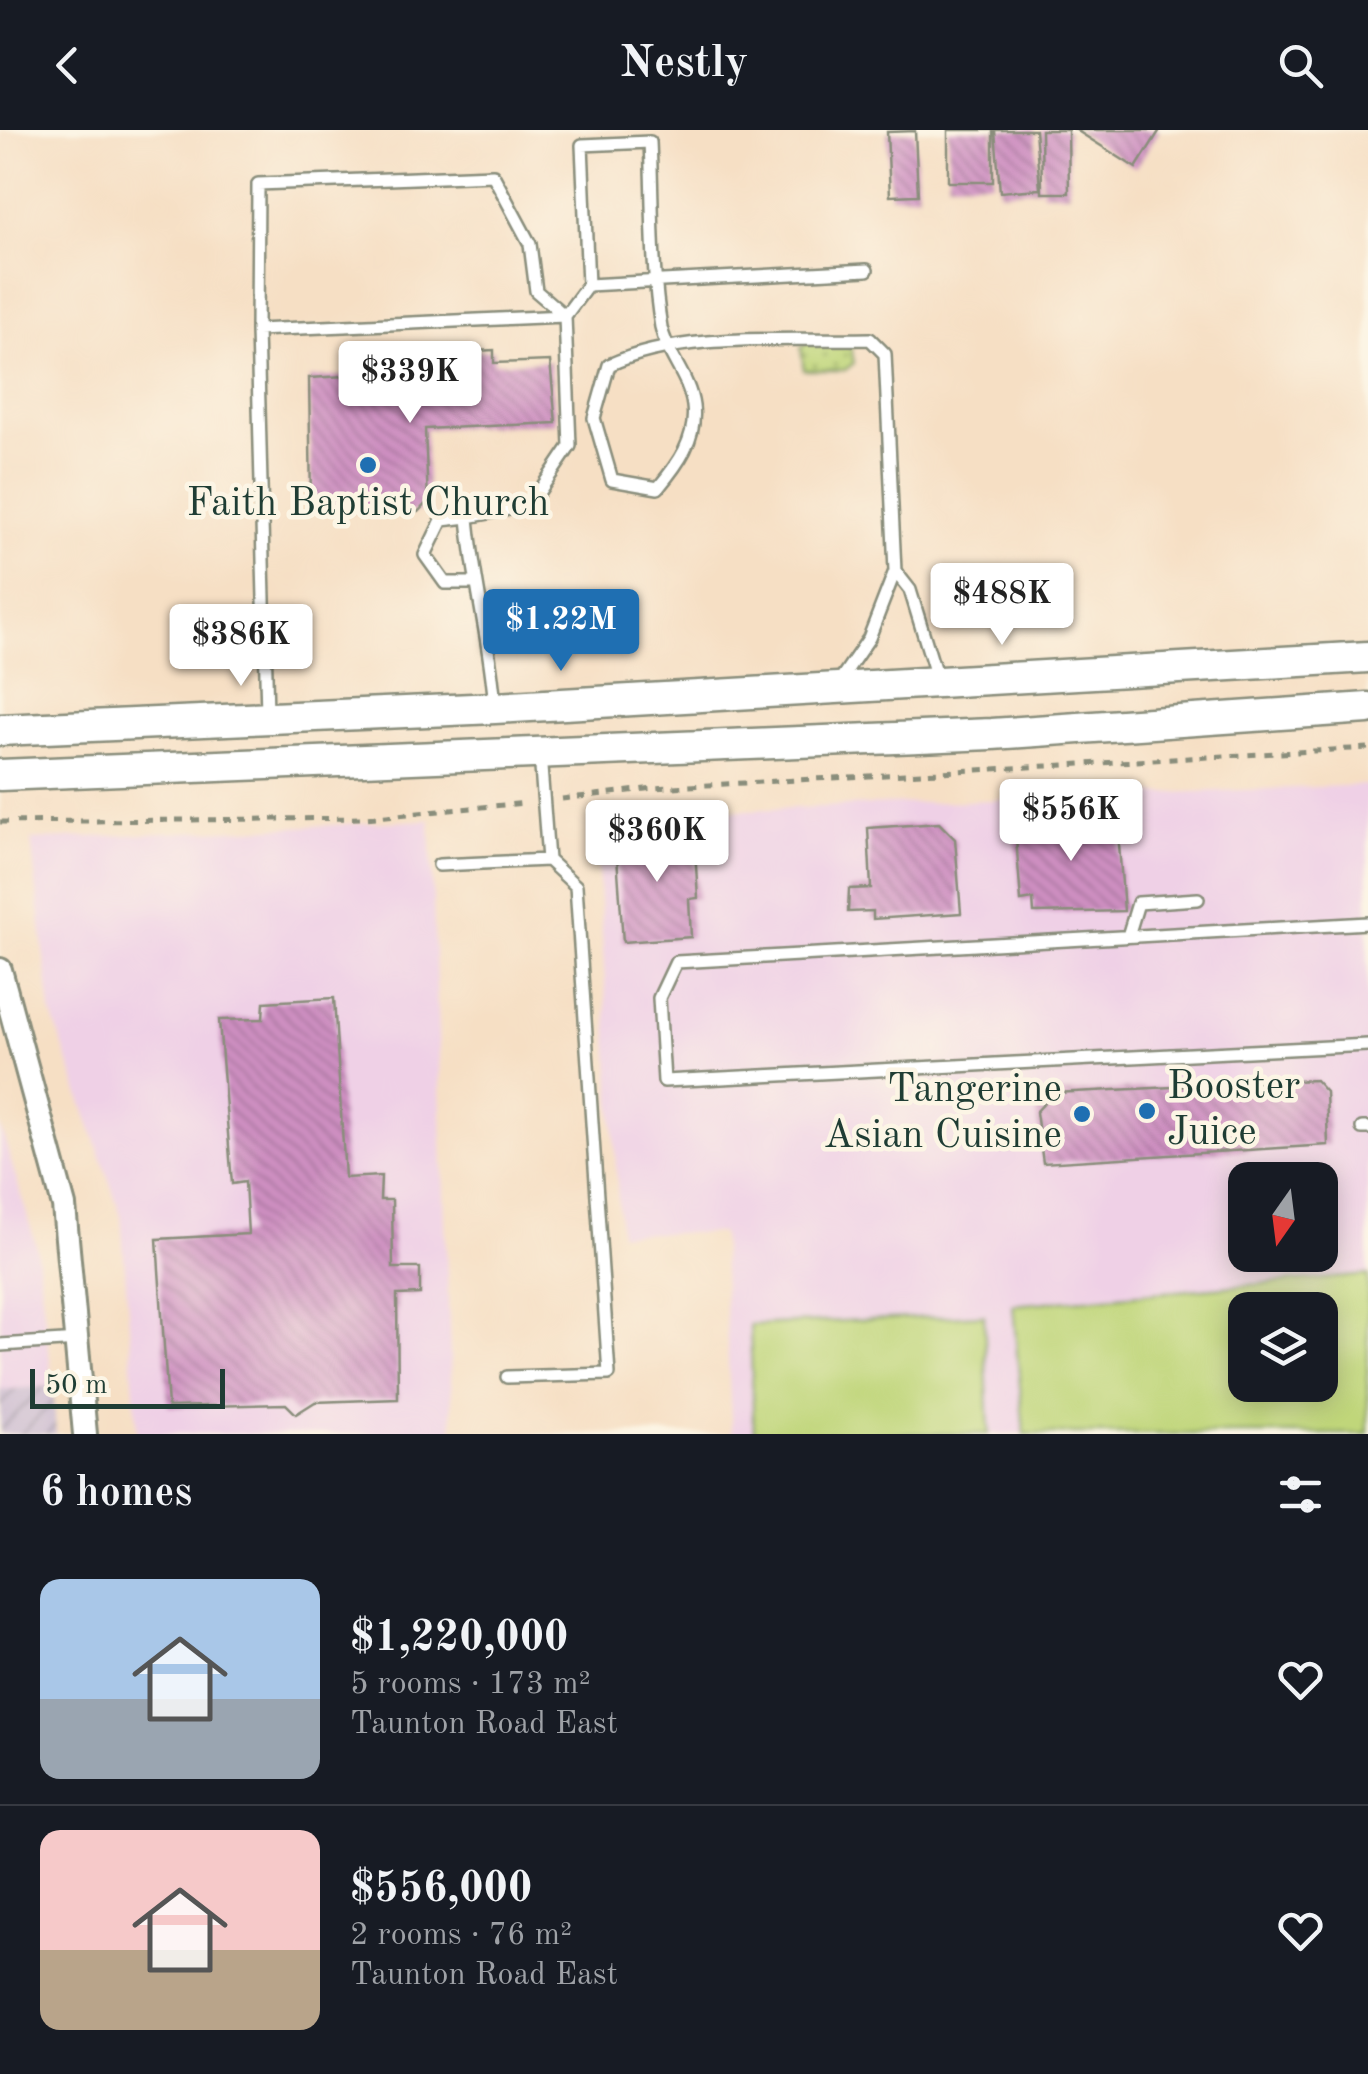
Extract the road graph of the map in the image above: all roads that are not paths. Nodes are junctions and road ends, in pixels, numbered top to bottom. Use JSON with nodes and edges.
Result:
{"nodes":[{"id":1,"x":867,"y":270,"type":"dead end"},
{"id":2,"x":658,"y":282,"type":"junction"},
{"id":3,"x":588,"y":284,"type":"junction"},
{"id":4,"x":565,"y":316,"type":"junction"},
{"id":5,"x":257,"y":330,"type":"junction"},
{"id":6,"x":667,"y":347,"type":"junction"},
{"id":7,"x":468,"y":517,"type":"junction"},
{"id":8,"x":895,"y":572,"type":"junction"},
{"id":9,"x":474,"y":583,"type":"junction"},
{"id":10,"x":1368,"y":657,"type":"edge"},
{"id":11,"x":939,"y":682,"type":"junction"},
{"id":12,"x":834,"y":688,"type":"junction"},
{"id":13,"x":495,"y":708,"type":"junction"},
{"id":14,"x":1368,"y":708,"type":"edge"},
{"id":15,"x":267,"y":718,"type":"junction"},
{"id":16,"x":0,"y":730,"type":"edge"},
{"id":17,"x":540,"y":754,"type":"junction"},
{"id":18,"x":0,"y":775,"type":"edge"},
{"id":19,"x":548,"y":860,"type":"junction"},
{"id":20,"x":439,"y":865,"type":"dead end"},
{"id":21,"x":1198,"y":899,"type":"dead end"},
{"id":22,"x":1368,"y":922,"type":"edge"},
{"id":23,"x":1128,"y":936,"type":"junction"},
{"id":24,"x":0,"y":970,"type":"edge"},
{"id":25,"x":1368,"y":1046,"type":"edge"},
{"id":26,"x":80,"y":1340,"type":"junction"},
{"id":27,"x":0,"y":1346,"type":"edge"},
{"id":28,"x":507,"y":1377,"type":"dead end"},
{"id":29,"x":85,"y":1434,"type":"edge"}],
"edges":[{"from":1,"to":2,"type":"lane"},
{"from":2,"to":3,"type":"lane"},
{"from":2,"to":3,"type":"lane"},
{"from":2,"to":6,"type":"lane"},
{"from":3,"to":4,"type":"lane"},
{"from":4,"to":5,"type":"lane"},
{"from":4,"to":5,"type":"lane"},
{"from":4,"to":7,"type":"lane"},
{"from":5,"to":15,"type":"lane"},
{"from":6,"to":6,"type":"lane"},
{"from":6,"to":8,"type":"lane"},
{"from":7,"to":9,"type":"lane"},
{"from":7,"to":9,"type":"lane"},
{"from":8,"to":11,"type":"lane"},
{"from":8,"to":12,"type":"lane"},
{"from":9,"to":13,"type":"lane"},
{"from":10,"to":11,"type":"main road"},
{"from":11,"to":12,"type":"main road"},
{"from":12,"to":13,"type":"main road"},
{"from":13,"to":15,"type":"main road"},
{"from":14,"to":17,"type":"main road"},
{"from":15,"to":16,"type":"main road"},
{"from":17,"to":18,"type":"main road"},
{"from":17,"to":19,"type":"lane"},
{"from":19,"to":20,"type":"lane"},
{"from":19,"to":28,"type":"lane"},
{"from":21,"to":23,"type":"lane"},
{"from":22,"to":23,"type":"lane"},
{"from":23,"to":25,"type":"lane"},
{"from":24,"to":26,"type":"street"},
{"from":26,"to":27,"type":"lane"},
{"from":26,"to":29,"type":"street"}]}
